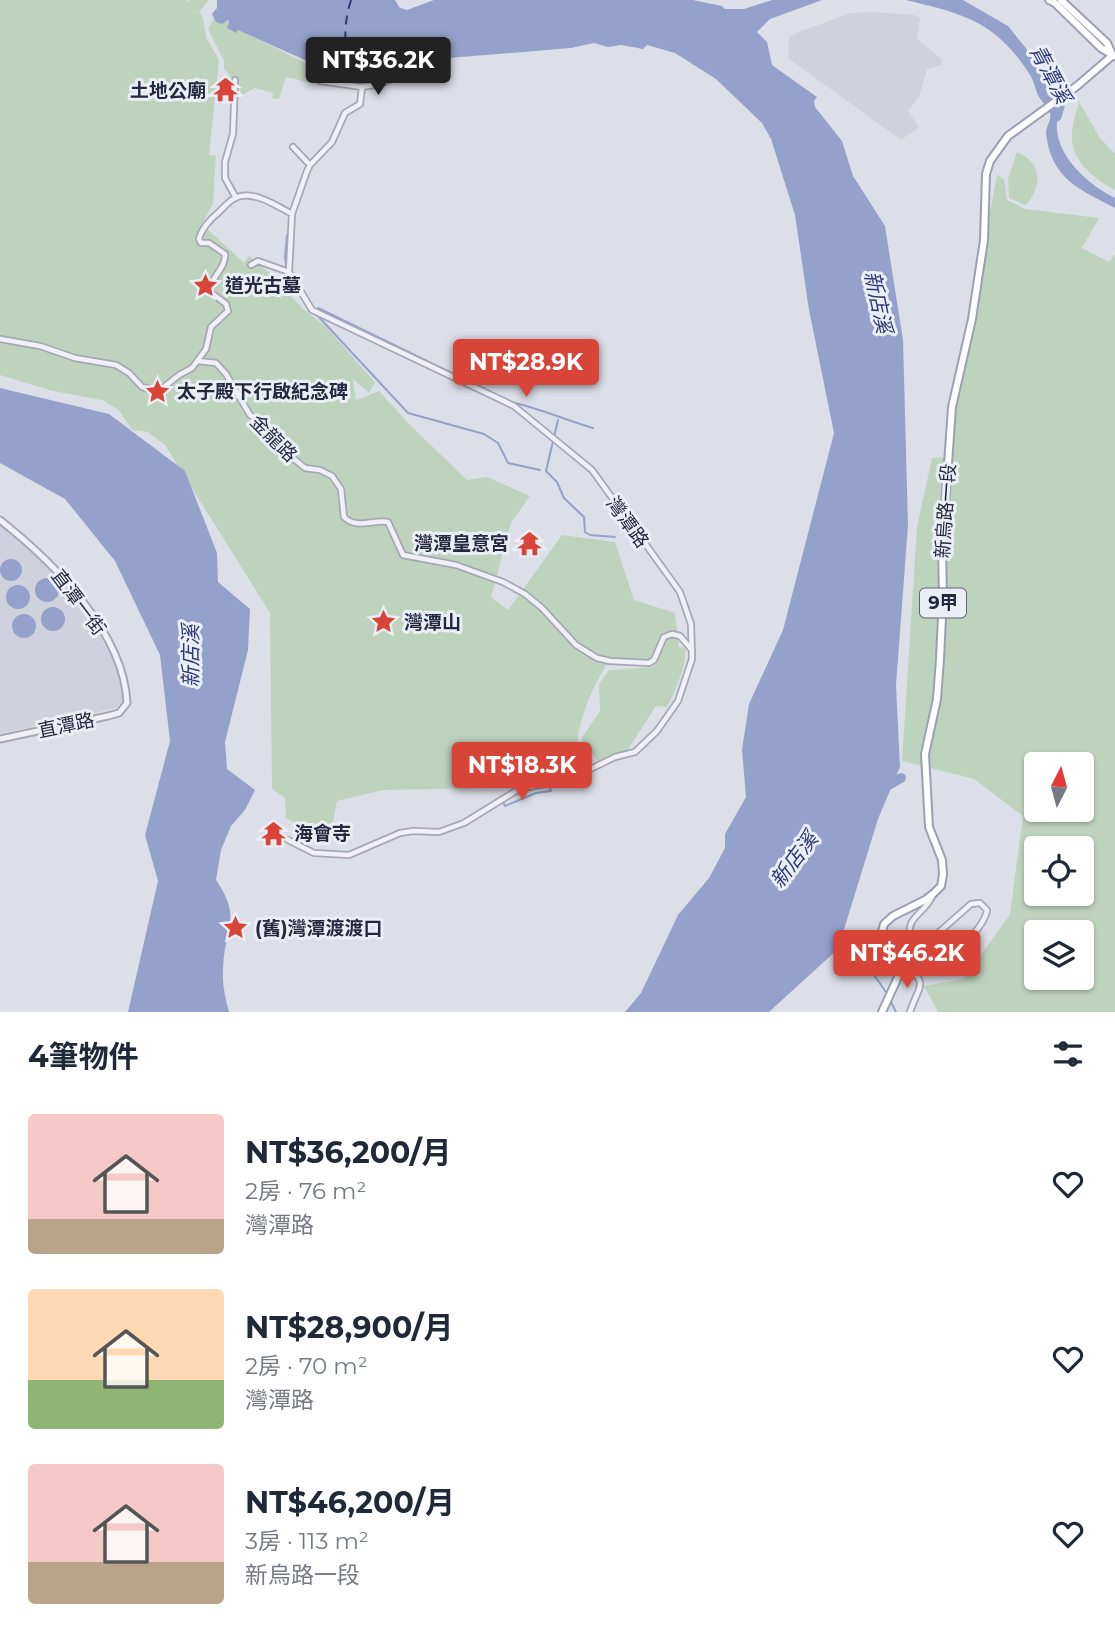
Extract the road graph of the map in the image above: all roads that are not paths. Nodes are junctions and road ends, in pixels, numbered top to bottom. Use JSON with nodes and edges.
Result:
{"nodes":[{"id":1,"x":1049,"y":0,"type":"edge"},
{"id":2,"x":1061,"y":0,"type":"edge"},
{"id":3,"x":1114,"y":56,"type":"edge"},
{"id":4,"x":428,"y":63,"type":"dead end"},
{"id":5,"x":235,"y":80,"type":"dead end"},
{"id":6,"x":320,"y":81,"type":"dead end"},
{"id":7,"x":362,"y":87,"type":"junction"},
{"id":8,"x":293,"y":147,"type":"dead end"},
{"id":9,"x":310,"y":165,"type":"junction"},
{"id":10,"x":236,"y":198,"type":"junction"},
{"id":11,"x":292,"y":214,"type":"junction"},
{"id":12,"x":251,"y":265,"type":"dead end"},
{"id":13,"x":289,"y":272,"type":"junction"},
{"id":14,"x":0,"y":339,"type":"edge"},
{"id":15,"x":198,"y":361,"type":"junction"},
{"id":16,"x":0,"y":520,"type":"edge"},
{"id":17,"x":693,"y":650,"type":"junction"},
{"id":18,"x":127,"y":703,"type":"joint"},
{"id":19,"x":0,"y":739,"type":"edge"},
{"id":20,"x":288,"y":840,"type":"dead end"},
{"id":21,"x":934,"y":893,"type":"junction"},
{"id":22,"x":920,"y":949,"type":"junction"},
{"id":23,"x":897,"y":965,"type":"junction"},
{"id":24,"x":883,"y":1010,"type":"edge"},
{"id":25,"x":910,"y":1012,"type":"edge"}],
"edges":[{"from":1,"to":3,"type":"main road"},
{"from":2,"to":3,"type":"main road"},
{"from":3,"to":21,"type":"main road","name":"新烏路一段","number":"9甲"},
{"from":4,"to":7,"type":"street"},
{"from":5,"to":10,"type":"street"},
{"from":6,"to":7,"type":"street"},
{"from":7,"to":9,"type":"street"},
{"from":8,"to":9,"type":"street"},
{"from":9,"to":11,"type":"street"},
{"from":10,"to":11,"type":"street"},
{"from":10,"to":15,"type":"street"},
{"from":11,"to":13,"type":"street"},
{"from":12,"to":13,"type":"street"},
{"from":13,"to":17,"type":"street","name":"灣潭路"},
{"from":14,"to":15,"type":"street"},
{"from":15,"to":17,"type":"street","name":"金龍路"},
{"from":16,"to":18,"type":"street","name":"直潭一街"},
{"from":17,"to":20,"type":"street","name":"灣潭路"},
{"from":18,"to":19,"type":"street","name":"直潭路"},
{"from":21,"to":22,"type":"street"},
{"from":21,"to":23,"type":"main road"},
{"from":22,"to":22,"type":"street"},
{"from":23,"to":24,"type":"main road"},
{"from":23,"to":25,"type":"street"}]}
